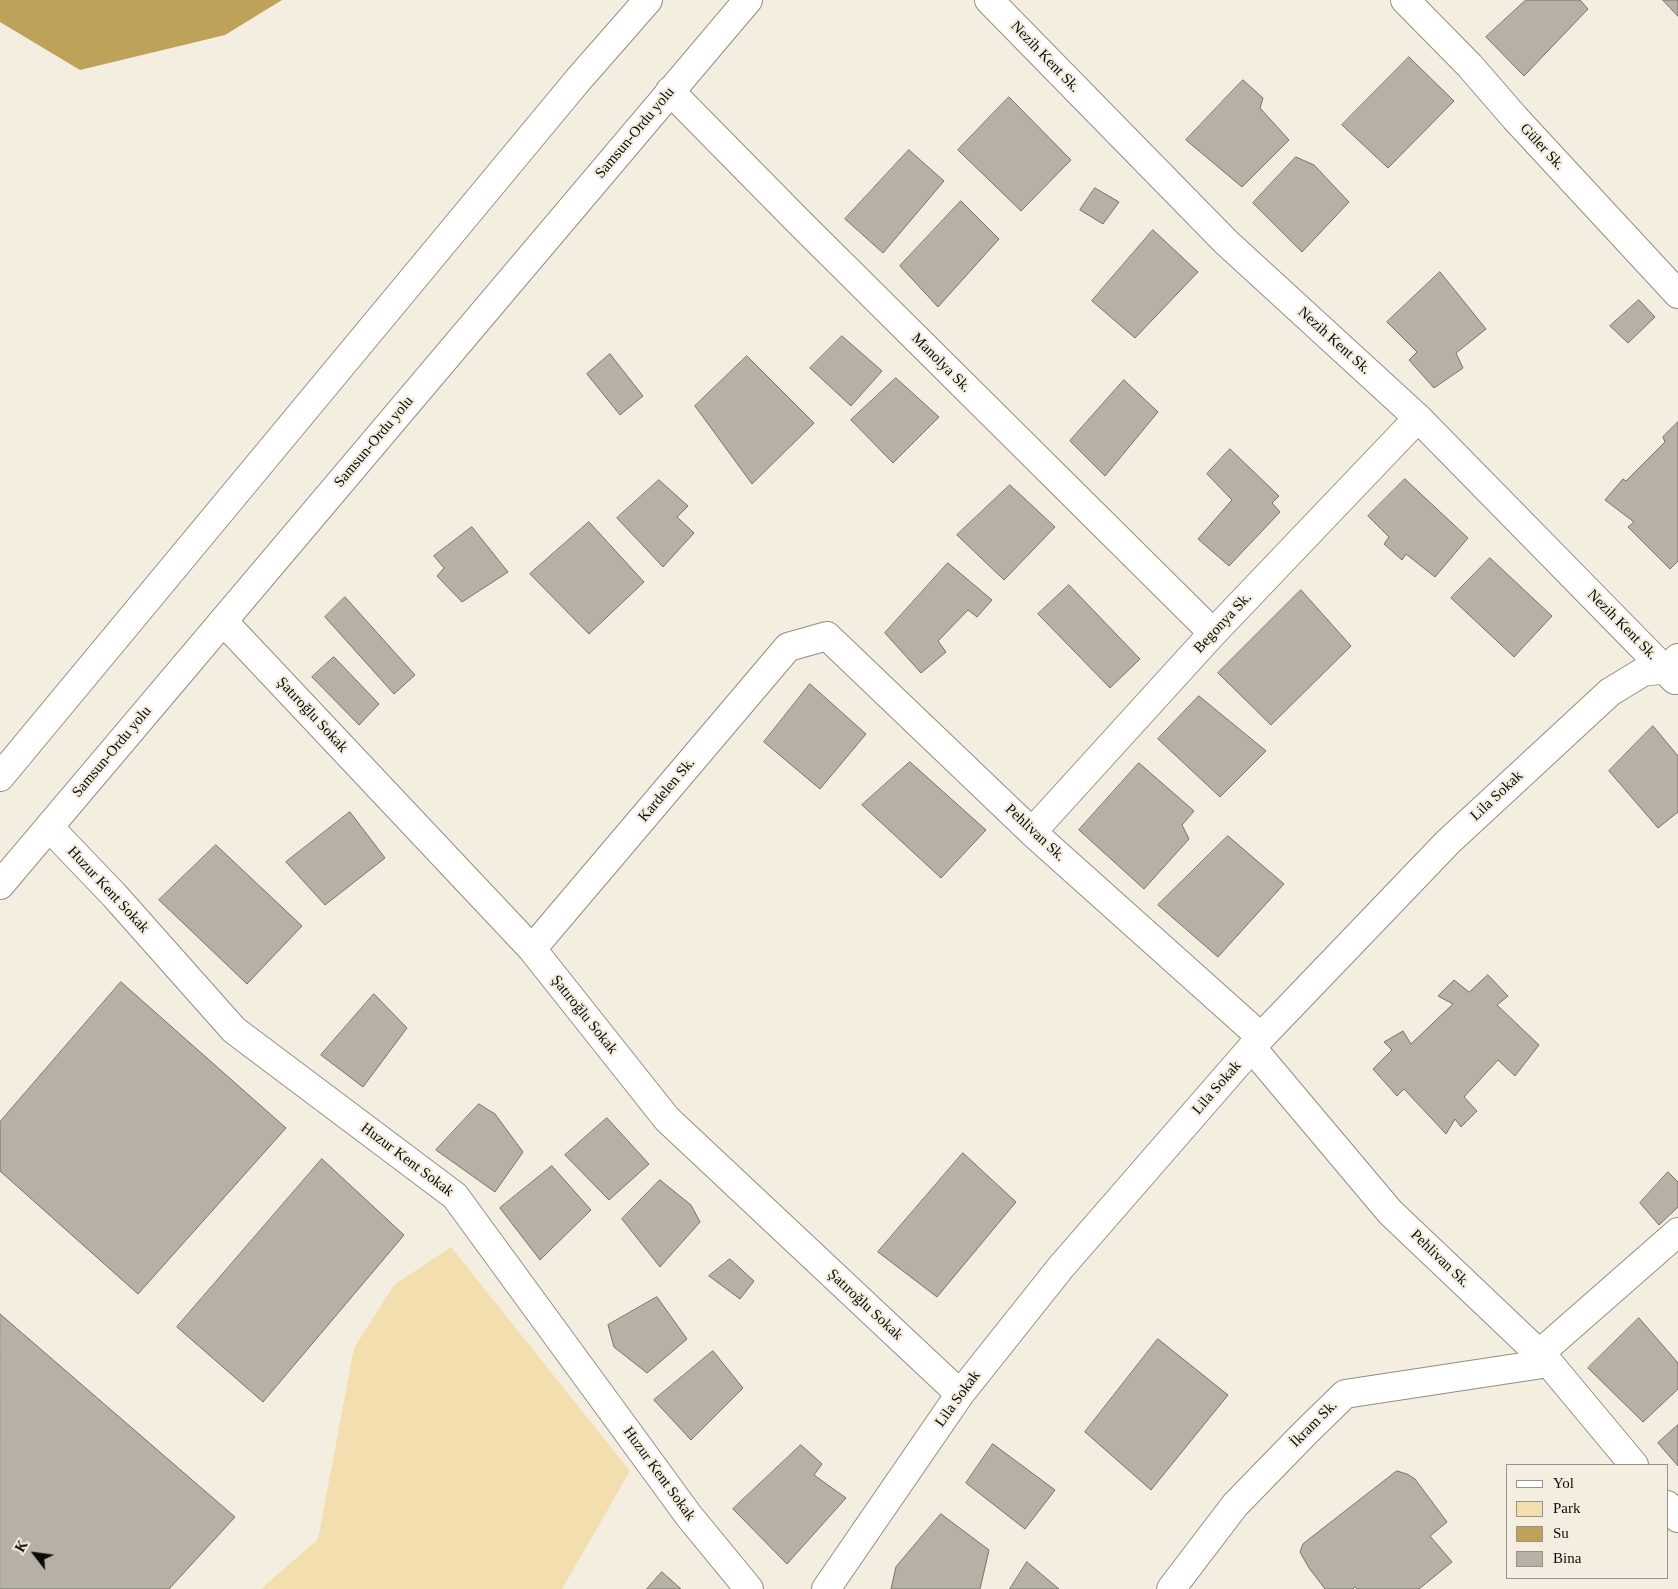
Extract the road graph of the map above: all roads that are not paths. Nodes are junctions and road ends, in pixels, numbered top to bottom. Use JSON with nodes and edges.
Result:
{"nodes":[{"id":1,"x":648,"y":0,"type":"edge"},
{"id":2,"x":748,"y":0,"type":"edge"},
{"id":3,"x":989,"y":0,"type":"edge"},
{"id":4,"x":1405,"y":0,"type":"edge"},
{"id":5,"x":670,"y":91,"type":"junction"},
{"id":6,"x":1678,"y":294,"type":"edge"},
{"id":7,"x":1418,"y":418,"type":"junction"},
{"id":8,"x":223,"y":621,"type":"junction"},
{"id":9,"x":1213,"y":633,"type":"junction"},
{"id":10,"x":809,"y":641,"type":"joint"},
{"id":11,"x":1674,"y":670,"type":"edge"},
{"id":12,"x":0,"y":777,"type":"edge"},
{"id":13,"x":49,"y":827,"type":"junction"},
{"id":14,"x":1032,"y":832,"type":"junction"},
{"id":15,"x":0,"y":885,"type":"edge"},
{"id":16,"x":532,"y":949,"type":"junction"},
{"id":17,"x":1256,"y":1042,"type":"junction"},
{"id":18,"x":1678,"y":1232,"type":"edge"},
{"id":19,"x":1544,"y":1359,"type":"junction"},
{"id":20,"x":960,"y":1394,"type":"junction"},
{"id":21,"x":1633,"y":1464,"type":"edge"},
{"id":22,"x":1668,"y":1506,"type":"edge"},
{"id":23,"x":1678,"y":1518,"type":"edge"},
{"id":24,"x":749,"y":1589,"type":"edge"},
{"id":25,"x":826,"y":1589,"type":"edge"},
{"id":26,"x":1171,"y":1589,"type":"edge"}],
"edges":[{"from":1,"to":12,"type":"main road"},
{"from":2,"to":5,"type":"main road","name":"Samsun-Ordu yolu"},
{"from":3,"to":7,"type":"main road","name":"Nezih Kent Sk."},
{"from":4,"to":6,"type":"main road","name":"Güler Sk."},
{"from":5,"to":8,"type":"main road","name":"Samsun-Ordu yolu"},
{"from":5,"to":9,"type":"main road","name":"Manolya Sk."},
{"from":7,"to":9,"type":"main road","name":"Begonya Sk."},
{"from":7,"to":11,"type":"main road","name":"Nezih Kent Sk."},
{"from":8,"to":13,"type":"main road","name":"Samsun-Ordu yolu"},
{"from":8,"to":16,"type":"main road","name":"Şatıroğlu Sokak"},
{"from":9,"to":14,"type":"main road","name":"Begonya Sk."},
{"from":10,"to":14,"type":"main road","name":"Pehlivan Sk."},
{"from":10,"to":16,"type":"main road","name":"Kardelen Sk."},
{"from":11,"to":17,"type":"main road","name":"Lila Sokak"},
{"from":13,"to":15,"type":"main road","name":"Samsun-Ordu yolu"},
{"from":13,"to":24,"type":"main road","name":"Huzur Kent Sokak"},
{"from":14,"to":17,"type":"main road","name":"Pehlivan Sk."},
{"from":16,"to":20,"type":"main road","name":"Şatıroğlu Sokak"},
{"from":17,"to":19,"type":"main road","name":"Pehlivan Sk."},
{"from":17,"to":20,"type":"main road","name":"Lila Sokak"},
{"from":18,"to":19,"type":"main road"},
{"from":19,"to":21,"type":"main road","name":"Pehlivan Sk."},
{"from":19,"to":26,"type":"main road","name":"İkram Sk."},
{"from":20,"to":25,"type":"main road","name":"Lila Sokak"},
{"from":22,"to":23,"type":"main road"}]}
